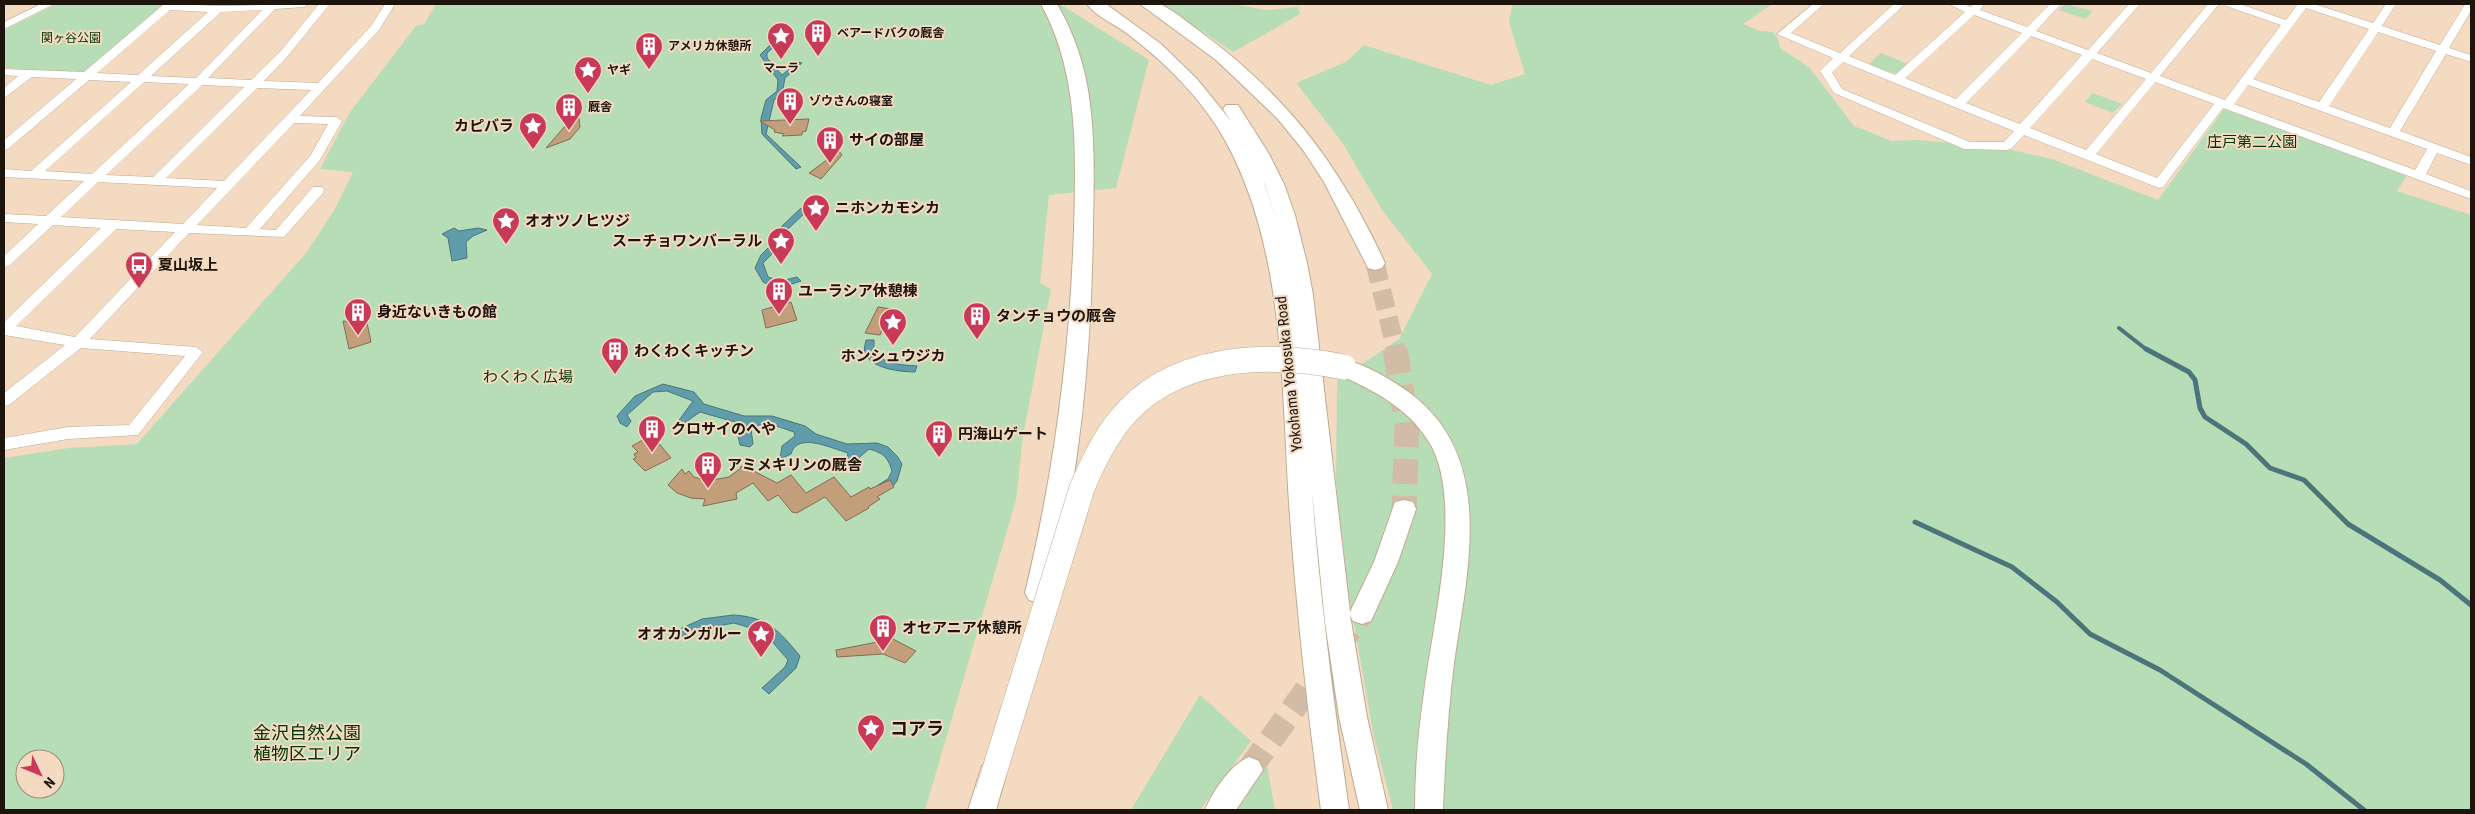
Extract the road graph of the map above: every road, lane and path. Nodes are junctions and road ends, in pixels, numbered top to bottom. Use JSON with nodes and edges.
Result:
{"nodes":[{"id":1,"x":49,"y":4,"type":"edge"},
{"id":2,"x":304,"y":4,"type":"edge"},
{"id":3,"x":325,"y":4,"type":"edge"},
{"id":4,"x":390,"y":4,"type":"edge"},
{"id":5,"x":1049,"y":4,"type":"edge"},
{"id":6,"x":1095,"y":4,"type":"edge"},
{"id":7,"x":1119,"y":4,"type":"edge"},
{"id":8,"x":1148,"y":4,"type":"edge"},
{"id":9,"x":1819,"y":4,"type":"edge"},
{"id":10,"x":1900,"y":4,"type":"edge"},
{"id":11,"x":1954,"y":4,"type":"edge"},
{"id":12,"x":2056,"y":4,"type":"edge"},
{"id":13,"x":2135,"y":4,"type":"edge"},
{"id":14,"x":2214,"y":4,"type":"edge"},
{"id":15,"x":2230,"y":4,"type":"edge"},
{"id":16,"x":2303,"y":4,"type":"edge"},
{"id":17,"x":2391,"y":4,"type":"edge"},
{"id":18,"x":2470,"y":4,"type":"edge"},
{"id":19,"x":169,"y":6,"type":"edge"},
{"id":20,"x":271,"y":7,"type":"junction"},
{"id":21,"x":1976,"y":7,"type":"edge"},
{"id":22,"x":218,"y":9,"type":"junction"},
{"id":23,"x":2288,"y":24,"type":"junction"},
{"id":24,"x":4,"y":26,"type":"edge"},
{"id":25,"x":2375,"y":27,"type":"junction"},
{"id":26,"x":2028,"y":31,"type":"junction"},
{"id":27,"x":2443,"y":49,"type":"junction"},
{"id":28,"x":2090,"y":54,"type":"junction"},
{"id":29,"x":1840,"y":57,"type":"junction"},
{"id":30,"x":2471,"y":59,"type":"edge"},
{"id":31,"x":1182,"y":64,"type":"junction"},
{"id":32,"x":4,"y":72,"type":"edge"},
{"id":33,"x":30,"y":73,"type":"junction"},
{"id":34,"x":87,"y":76,"type":"junction"},
{"id":35,"x":2153,"y":78,"type":"junction"},
{"id":36,"x":141,"y":79,"type":"junction"},
{"id":37,"x":1897,"y":79,"type":"junction"},
{"id":38,"x":2246,"y":80,"type":"junction"},
{"id":39,"x":198,"y":82,"type":"junction"},
{"id":40,"x":254,"y":85,"type":"junction"},
{"id":41,"x":319,"y":88,"type":"junction"},
{"id":42,"x":4,"y":94,"type":"edge"},
{"id":43,"x":1958,"y":104,"type":"junction"},
{"id":44,"x":2224,"y":104,"type":"junction"},
{"id":45,"x":1221,"y":106,"type":"junction"},
{"id":46,"x":2322,"y":107,"type":"junction"},
{"id":47,"x":290,"y":119,"type":"junction"},
{"id":48,"x":2022,"y":130,"type":"junction"},
{"id":49,"x":2393,"y":133,"type":"junction"},
{"id":50,"x":4,"y":146,"type":"edge"},
{"id":51,"x":2434,"y":147,"type":"junction"},
{"id":52,"x":2088,"y":156,"type":"junction"},
{"id":53,"x":2471,"y":160,"type":"edge"},
{"id":54,"x":4,"y":173,"type":"edge"},
{"id":55,"x":34,"y":175,"type":"junction"},
{"id":56,"x":2418,"y":176,"type":"junction"},
{"id":57,"x":93,"y":179,"type":"junction"},
{"id":58,"x":156,"y":182,"type":"junction"},
{"id":59,"x":225,"y":185,"type":"junction"},
{"id":60,"x":318,"y":190,"type":"dead end"},
{"id":61,"x":2471,"y":195,"type":"edge"},
{"id":62,"x":4,"y":218,"type":"edge"},
{"id":63,"x":49,"y":220,"type":"junction"},
{"id":64,"x":114,"y":224,"type":"junction"},
{"id":65,"x":188,"y":229,"type":"junction"},
{"id":66,"x":249,"y":233,"type":"junction"},
{"id":67,"x":4,"y":263,"type":"edge"},
{"id":68,"x":1375,"y":263,"type":"tunnel mouth"},
{"id":69,"x":4,"y":329,"type":"edge"},
{"id":70,"x":78,"y":342,"type":"junction"},
{"id":71,"x":4,"y":401,"type":"edge"},
{"id":72,"x":4,"y":444,"type":"edge"},
{"id":73,"x":1404,"y":509,"type":"tunnel mouth"},
{"id":74,"x":1362,"y":613,"type":"tunnel mouth"},
{"id":75,"x":1249,"y":770,"type":"tunnel mouth"},
{"id":76,"x":985,"y":801,"type":"edge"},
{"id":77,"x":1219,"y":810,"type":"edge"},
{"id":78,"x":1335,"y":810,"type":"edge"},
{"id":79,"x":1374,"y":810,"type":"edge"},
{"id":80,"x":1429,"y":810,"type":"edge"}],
"edges":[{"from":1,"to":24,"type":"street"},
{"from":2,"to":20,"type":"street"},
{"from":3,"to":40,"type":"street"},
{"from":4,"to":41,"type":"street"},
{"from":5,"to":76,"type":"highway","bridge":true},
{"from":6,"to":31,"type":"highway","name":"Yokohama Yokosuka Road"},
{"from":7,"to":31,"type":"highway","name":"Yokohama Yokosuka Road"},
{"from":8,"to":68,"type":"highway"},
{"from":9,"to":29,"type":"street"},
{"from":10,"to":29,"type":"street"},
{"from":11,"to":21,"type":"street"},
{"from":12,"to":26,"type":"street"},
{"from":13,"to":28,"type":"street"},
{"from":14,"to":35,"type":"street"},
{"from":15,"to":23,"type":"street"},
{"from":16,"to":23,"type":"street"},
{"from":16,"to":25,"type":"street"},
{"from":17,"to":25,"type":"street"},
{"from":18,"to":27,"type":"street"},
{"from":19,"to":22,"type":"street"},
{"from":19,"to":34,"type":"street"},
{"from":20,"to":22,"type":"street"},
{"from":20,"to":39,"type":"street"},
{"from":21,"to":26,"type":"street"},
{"from":21,"to":37,"type":"street"},
{"from":22,"to":36,"type":"street"},
{"from":23,"to":38,"type":"street"},
{"from":25,"to":27,"type":"street"},
{"from":25,"to":46,"type":"street"},
{"from":26,"to":28,"type":"street"},
{"from":26,"to":43,"type":"street"},
{"from":27,"to":30,"type":"street"},
{"from":27,"to":49,"type":"street"},
{"from":28,"to":35,"type":"street"},
{"from":28,"to":48,"type":"street"},
{"from":29,"to":37,"type":"street"},
{"from":29,"to":48,"type":"street"},
{"from":31,"to":45,"type":"highway","name":"Yokohama Yokosuka Road"},
{"from":32,"to":33,"type":"street"},
{"from":33,"to":34,"type":"street"},
{"from":33,"to":42,"type":"street"},
{"from":34,"to":36,"type":"street"},
{"from":34,"to":50,"type":"street"},
{"from":35,"to":44,"type":"street"},
{"from":35,"to":52,"type":"street"},
{"from":36,"to":39,"type":"street"},
{"from":36,"to":55,"type":"street"},
{"from":37,"to":43,"type":"street"},
{"from":38,"to":44,"type":"street"},
{"from":38,"to":46,"type":"street"},
{"from":39,"to":40,"type":"street"},
{"from":39,"to":57,"type":"street"},
{"from":40,"to":41,"type":"street"},
{"from":40,"to":58,"type":"street"},
{"from":41,"to":47,"type":"street"},
{"from":43,"to":48,"type":"street"},
{"from":44,"to":52,"type":"street"},
{"from":44,"to":56,"type":"street"},
{"from":45,"to":78,"type":"highway","name":"Yokohama Yokosuka Road"},
{"from":45,"to":79,"type":"highway","name":"Yokohama Yokosuka Road"},
{"from":46,"to":49,"type":"street"},
{"from":47,"to":59,"type":"street"},
{"from":47,"to":66,"type":"street"},
{"from":48,"to":52,"type":"street"},
{"from":49,"to":51,"type":"street"},
{"from":51,"to":53,"type":"street"},
{"from":51,"to":56,"type":"street"},
{"from":54,"to":55,"type":"street"},
{"from":55,"to":57,"type":"street"},
{"from":56,"to":61,"type":"street"},
{"from":57,"to":58,"type":"street"},
{"from":57,"to":63,"type":"street"},
{"from":58,"to":59,"type":"street"},
{"from":59,"to":65,"type":"street"},
{"from":60,"to":66,"type":"street"},
{"from":62,"to":63,"type":"street"},
{"from":63,"to":64,"type":"street"},
{"from":63,"to":67,"type":"street"},
{"from":64,"to":65,"type":"street"},
{"from":64,"to":69,"type":"street"},
{"from":65,"to":66,"type":"street"},
{"from":65,"to":70,"type":"street"},
{"from":69,"to":70,"type":"street"},
{"from":70,"to":71,"type":"street"},
{"from":70,"to":72,"type":"street"},
{"from":73,"to":74,"type":"highway"},
{"from":75,"to":77,"type":"highway"},
{"from":76,"to":80,"type":"highway","bridge":true}]}
